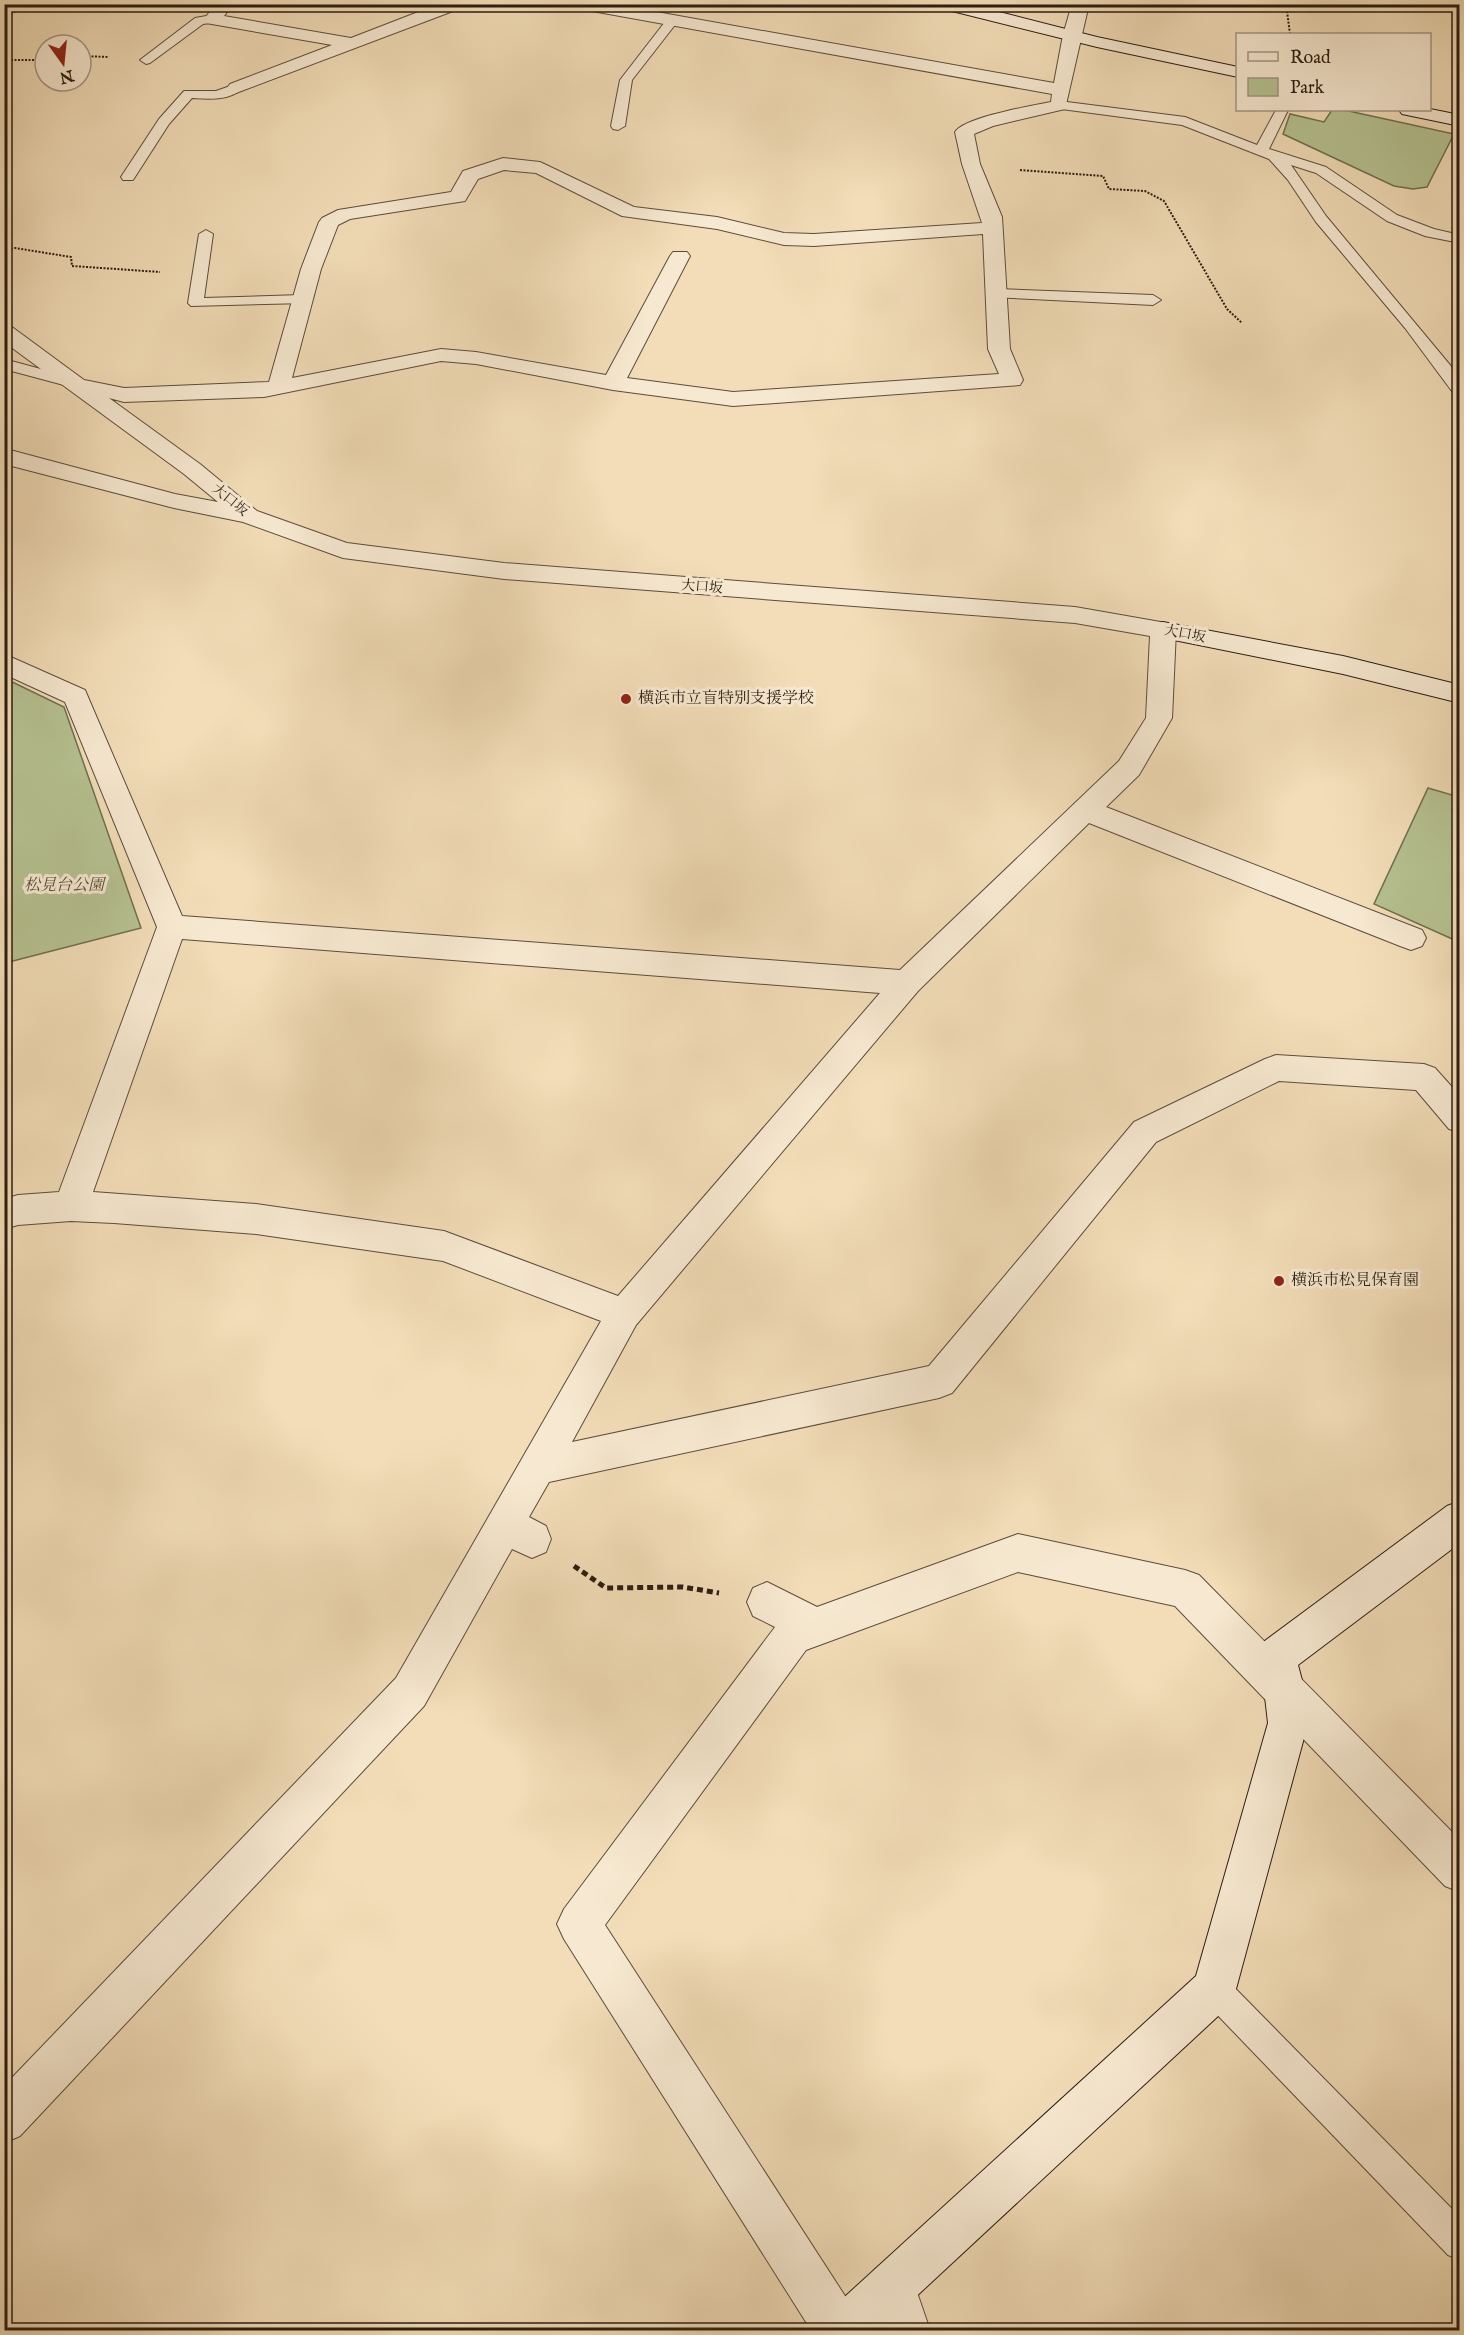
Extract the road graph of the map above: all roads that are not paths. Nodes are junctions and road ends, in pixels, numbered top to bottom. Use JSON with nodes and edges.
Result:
{"nodes":[{"id":1,"x":225,"y":4,"type":"edge"},
{"id":2,"x":455,"y":4,"type":"edge"},
{"id":3,"x":581,"y":4,"type":"edge"},
{"id":4,"x":946,"y":4,"type":"edge"},
{"id":5,"x":1081,"y":4,"type":"edge"},
{"id":6,"x":212,"y":19,"type":"junction"},
{"id":7,"x":672,"y":21,"type":"junction"},
{"id":8,"x":1072,"y":35,"type":"junction"},
{"id":9,"x":353,"y":43,"type":"junction"},
{"id":10,"x":146,"y":60,"type":"dead end"},
{"id":11,"x":1236,"y":72,"type":"edge"},
{"id":12,"x":236,"y":88,"type":"joint"},
{"id":13,"x":1060,"y":97,"type":"junction"},
{"id":14,"x":1282,"y":111,"type":"edge"},
{"id":15,"x":1413,"y":111,"type":"edge"},
{"id":16,"x":1460,"y":121,"type":"edge"},
{"id":17,"x":618,"y":126,"type":"dead end"},
{"id":18,"x":1268,"y":154,"type":"junction"},
{"id":19,"x":128,"y":177,"type":"dead end"},
{"id":20,"x":991,"y":228,"type":"junction"},
{"id":21,"x":206,"y":234,"type":"dead end"},
{"id":22,"x":1460,"y":239,"type":"edge"},
{"id":23,"x":680,"y":256,"type":"dead end"},
{"id":24,"x":996,"y":294,"type":"junction"},
{"id":25,"x":302,"y":300,"type":"junction"},
{"id":26,"x":1153,"y":300,"type":"dead end"},
{"id":27,"x":4,"y":332,"type":"edge"},
{"id":28,"x":4,"y":364,"type":"edge"},
{"id":29,"x":75,"y":383,"type":"junction"},
{"id":30,"x":613,"y":383,"type":"junction"},
{"id":31,"x":279,"y":387,"type":"junction"},
{"id":32,"x":1460,"y":391,"type":"edge"},
{"id":33,"x":4,"y":457,"type":"edge"},
{"id":34,"x":249,"y":516,"type":"junction"},
{"id":35,"x":1163,"y":630,"type":"junction"},
{"id":36,"x":4,"y":663,"type":"edge"},
{"id":37,"x":1460,"y":694,"type":"edge"},
{"id":38,"x":1084,"y":810,"type":"junction"},
{"id":39,"x":172,"y":927,"type":"junction"},
{"id":40,"x":1411,"y":938,"type":"dead end"},
{"id":41,"x":907,"y":983,"type":"junction"},
{"id":42,"x":1460,"y":1119,"type":"edge"},
{"id":43,"x":71,"y":1206,"type":"junction"},
{"id":44,"x":4,"y":1214,"type":"edge"},
{"id":45,"x":624,"y":1314,"type":"junction"},
{"id":46,"x":537,"y":1467,"type":"junction"},
{"id":47,"x":1460,"y":1519,"type":"edge"},
{"id":48,"x":766,"y":1602,"type":"road end"},
{"id":49,"x":814,"y":1626,"type":"junction"},
{"id":50,"x":1284,"y":1688,"type":"junction"},
{"id":51,"x":1460,"y":1871,"type":"edge"},
{"id":52,"x":1214,"y":1989,"type":"junction"},
{"id":53,"x":4,"y":2120,"type":"edge"},
{"id":54,"x":1460,"y":2242,"type":"edge"},
{"id":55,"x":892,"y":2286,"type":"junction"},
{"id":56,"x":839,"y":2331,"type":"edge"},
{"id":57,"x":844,"y":2331,"type":"edge"},
{"id":58,"x":906,"y":2331,"type":"edge"}],
"edges":[{"from":1,"to":6,"type":"street"},
{"from":2,"to":9,"type":"street"},
{"from":3,"to":7,"type":"street"},
{"from":4,"to":8,"type":"street"},
{"from":5,"to":8,"type":"street"},
{"from":6,"to":9,"type":"street"},
{"from":6,"to":10,"type":"lane"},
{"from":7,"to":13,"type":"street"},
{"from":7,"to":17,"type":"lane"},
{"from":8,"to":11,"type":"street"},
{"from":8,"to":13,"type":"street"},
{"from":9,"to":12,"type":"street"},
{"from":12,"to":19,"type":"lane"},
{"from":13,"to":18,"type":"lane"},
{"from":13,"to":20,"type":"street"},
{"from":14,"to":18,"type":"lane"},
{"from":15,"to":16,"type":"street"},
{"from":18,"to":22,"type":"lane"},
{"from":18,"to":32,"type":"lane"},
{"from":20,"to":24,"type":"street"},
{"from":20,"to":25,"type":"street"},
{"from":21,"to":25,"type":"lane"},
{"from":23,"to":30,"type":"street"},
{"from":24,"to":26,"type":"lane"},
{"from":24,"to":30,"type":"street"},
{"from":25,"to":31,"type":"street"},
{"from":27,"to":29,"type":"street","name":"大口坂"},
{"from":28,"to":29,"type":"lane"},
{"from":29,"to":31,"type":"street"},
{"from":29,"to":34,"type":"street","name":"大口坂"},
{"from":30,"to":31,"type":"street"},
{"from":33,"to":34,"type":"street"},
{"from":34,"to":35,"type":"street","name":"大口坂"},
{"from":35,"to":37,"type":"street","name":"大口坂"},
{"from":35,"to":38,"type":"street"},
{"from":36,"to":39,"type":"street"},
{"from":38,"to":40,"type":"street"},
{"from":38,"to":41,"type":"street"},
{"from":39,"to":41,"type":"street"},
{"from":39,"to":43,"type":"street"},
{"from":41,"to":45,"type":"street"},
{"from":42,"to":46,"type":"street"},
{"from":43,"to":44,"type":"street"},
{"from":43,"to":45,"type":"street"},
{"from":45,"to":46,"type":"street"},
{"from":46,"to":53,"type":"street"},
{"from":47,"to":50,"type":"street"},
{"from":48,"to":49,"type":"street"},
{"from":49,"to":50,"type":"street"},
{"from":49,"to":56,"type":"street"},
{"from":50,"to":51,"type":"street"},
{"from":50,"to":52,"type":"street"},
{"from":52,"to":54,"type":"lane"},
{"from":52,"to":55,"type":"street"},
{"from":55,"to":57,"type":"street"},
{"from":55,"to":58,"type":"street"}]}
